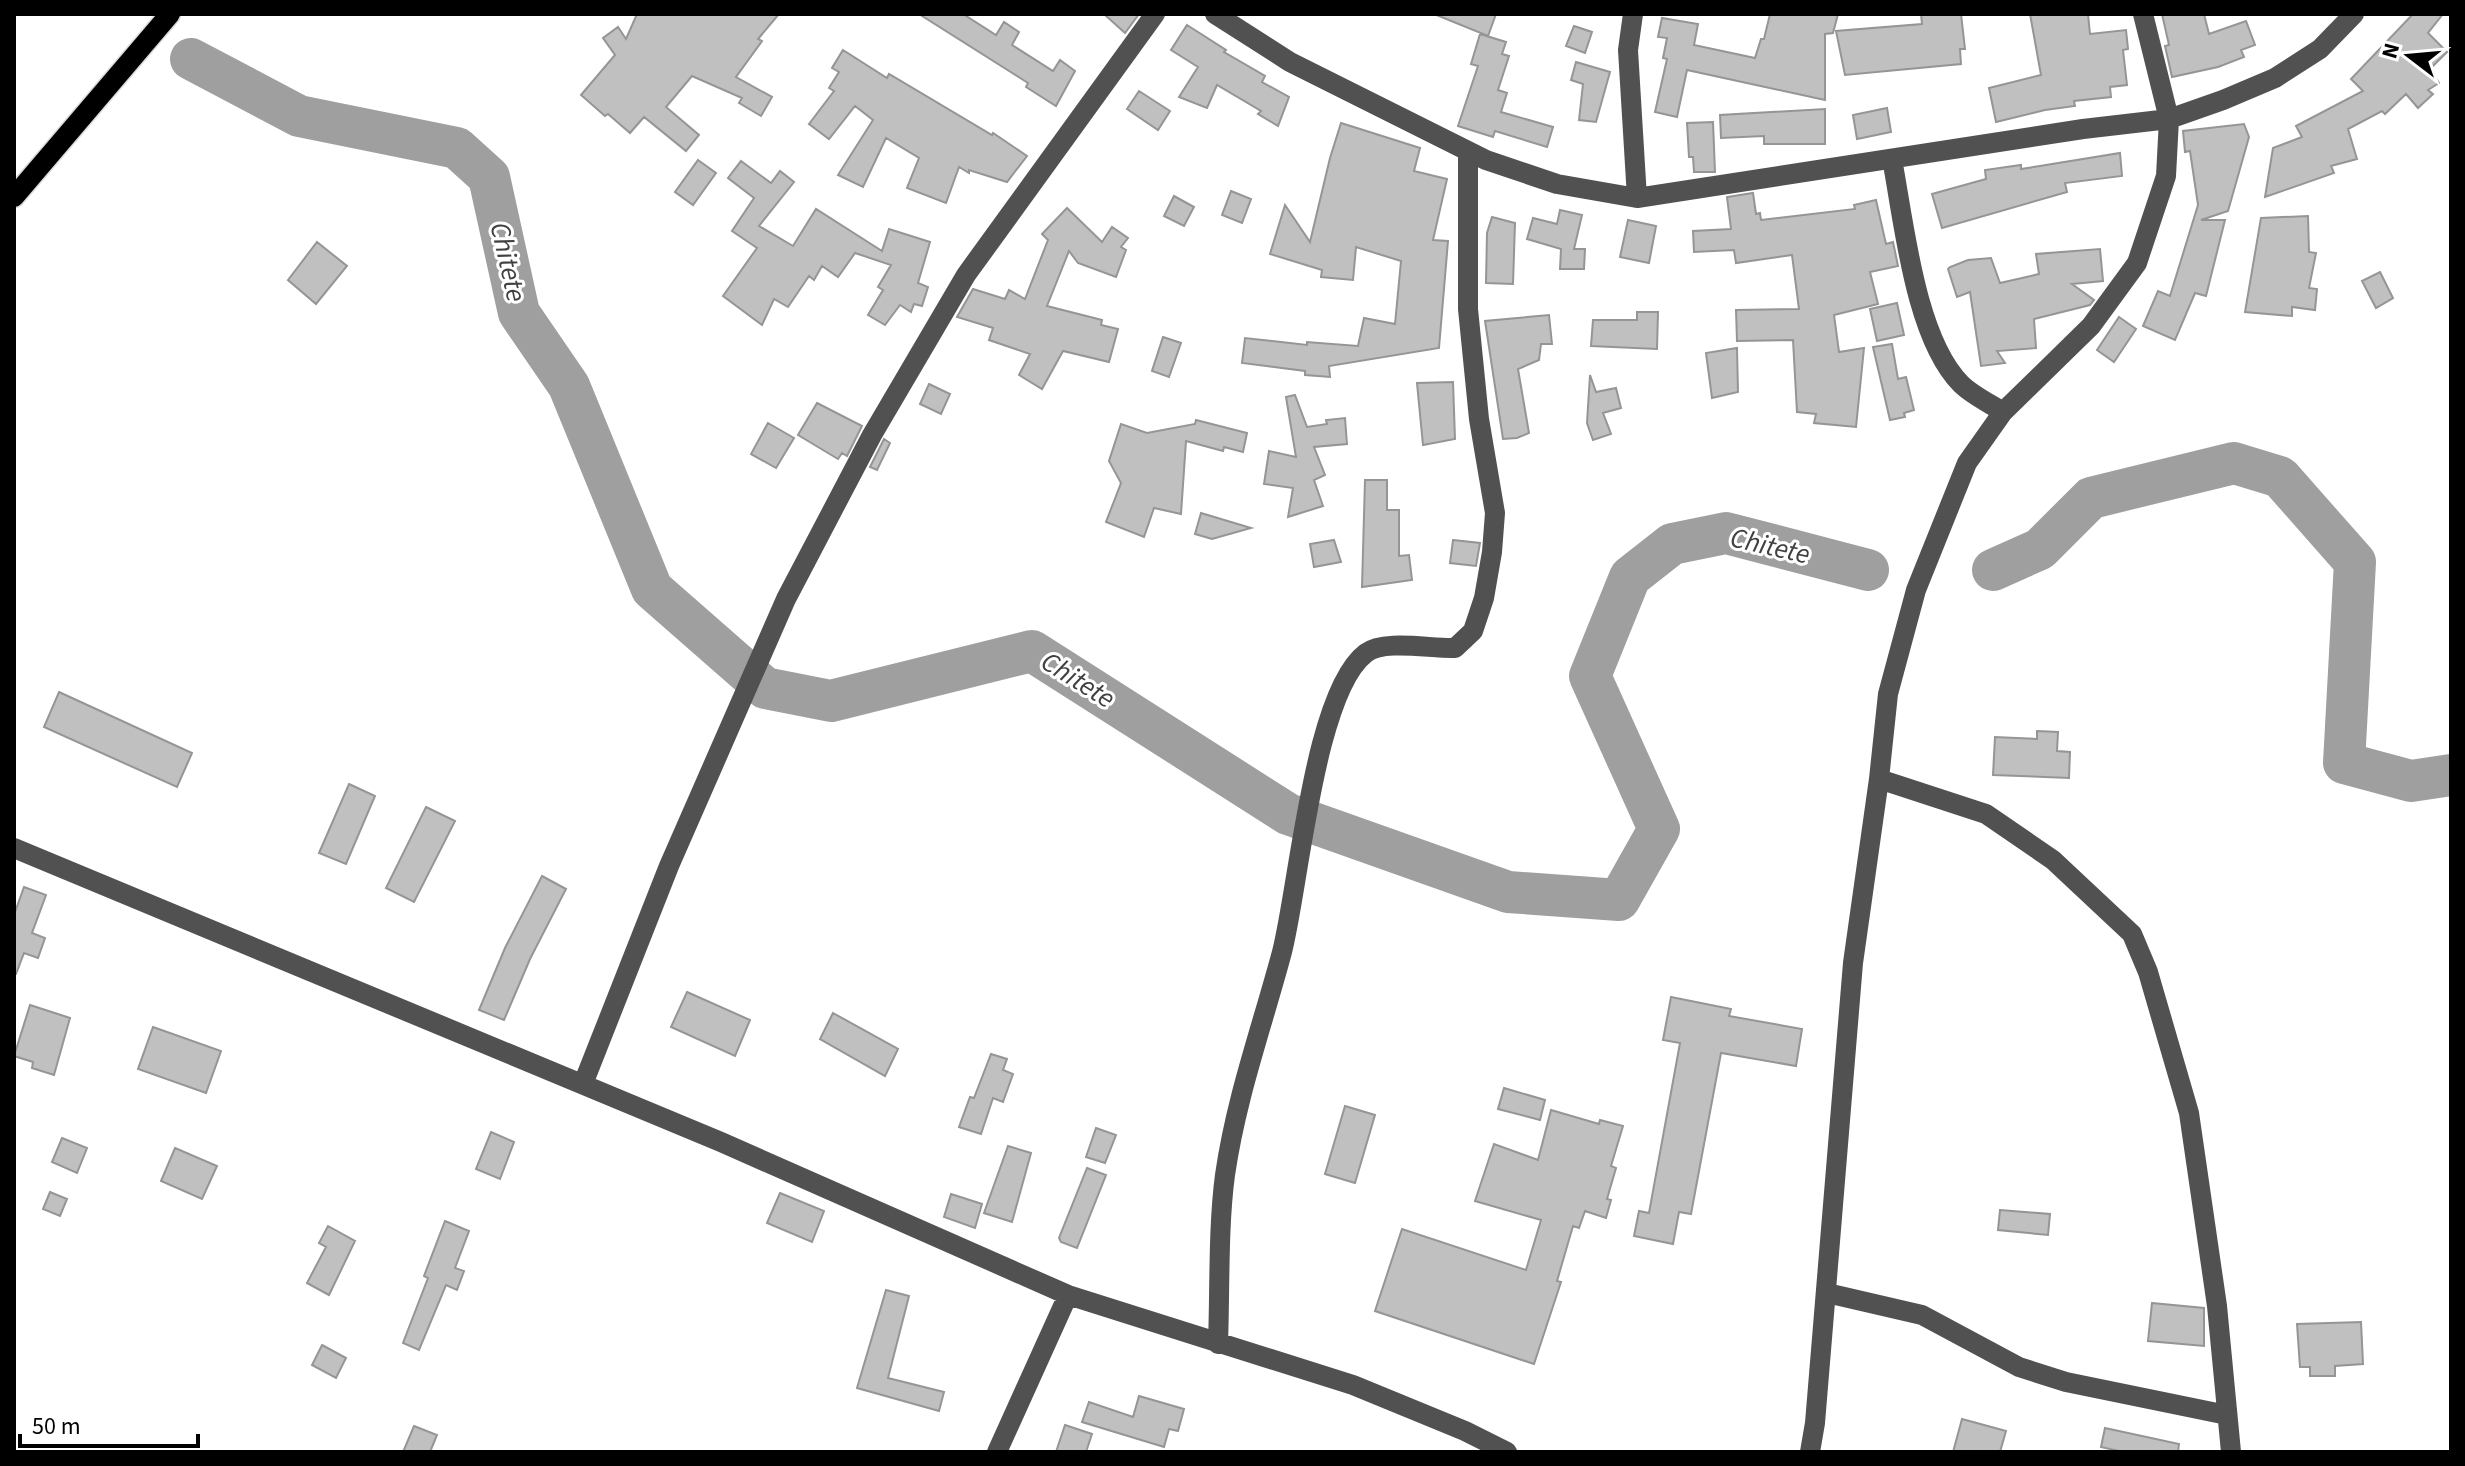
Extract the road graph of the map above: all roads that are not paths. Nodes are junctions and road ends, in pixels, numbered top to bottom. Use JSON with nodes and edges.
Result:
{"nodes":[{"id":1,"x":170,"y":14,"type":"edge"},
{"id":2,"x":1155,"y":14,"type":"edge"},
{"id":3,"x":1215,"y":14,"type":"edge"},
{"id":4,"x":1633,"y":14,"type":"edge"},
{"id":5,"x":2143,"y":14,"type":"edge"},
{"id":6,"x":2354,"y":14,"type":"edge"},
{"id":7,"x":2169,"y":119,"type":"junction"},
{"id":8,"x":1468,"y":151,"type":"junction"},
{"id":9,"x":1892,"y":159,"type":"junction"},
{"id":10,"x":14,"y":197,"type":"edge"},
{"id":11,"x":1637,"y":198,"type":"junction"},
{"id":12,"x":2003,"y":412,"type":"junction"},
{"id":13,"x":1879,"y":779,"type":"junction"},
{"id":14,"x":14,"y":848,"type":"edge"},
{"id":15,"x":583,"y":1084,"type":"junction"},
{"id":16,"x":1827,"y":1293,"type":"junction"},
{"id":17,"x":1068,"y":1295,"type":"junction"},
{"id":18,"x":1218,"y":1344,"type":"junction"},
{"id":19,"x":2227,"y":1415,"type":"junction"},
{"id":20,"x":997,"y":1452,"type":"edge"},
{"id":21,"x":1507,"y":1452,"type":"edge"},
{"id":22,"x":1810,"y":1452,"type":"edge"},
{"id":23,"x":2231,"y":1452,"type":"edge"}],
"edges":[{"from":1,"to":10,"type":"main road"},
{"from":2,"to":15,"type":"street"},
{"from":3,"to":8,"type":"street"},
{"from":4,"to":11,"type":"street"},
{"from":5,"to":7,"type":"street"},
{"from":6,"to":7,"type":"street"},
{"from":7,"to":9,"type":"street"},
{"from":7,"to":12,"type":"street"},
{"from":8,"to":11,"type":"street"},
{"from":8,"to":18,"type":"street"},
{"from":9,"to":11,"type":"street"},
{"from":9,"to":12,"type":"street"},
{"from":12,"to":13,"type":"street"},
{"from":13,"to":16,"type":"street"},
{"from":13,"to":19,"type":"street"},
{"from":14,"to":15,"type":"street"},
{"from":15,"to":17,"type":"street"},
{"from":16,"to":19,"type":"street"},
{"from":16,"to":22,"type":"street"},
{"from":17,"to":18,"type":"street"},
{"from":17,"to":20,"type":"street"},
{"from":18,"to":21,"type":"street"},
{"from":19,"to":23,"type":"street"}]}
